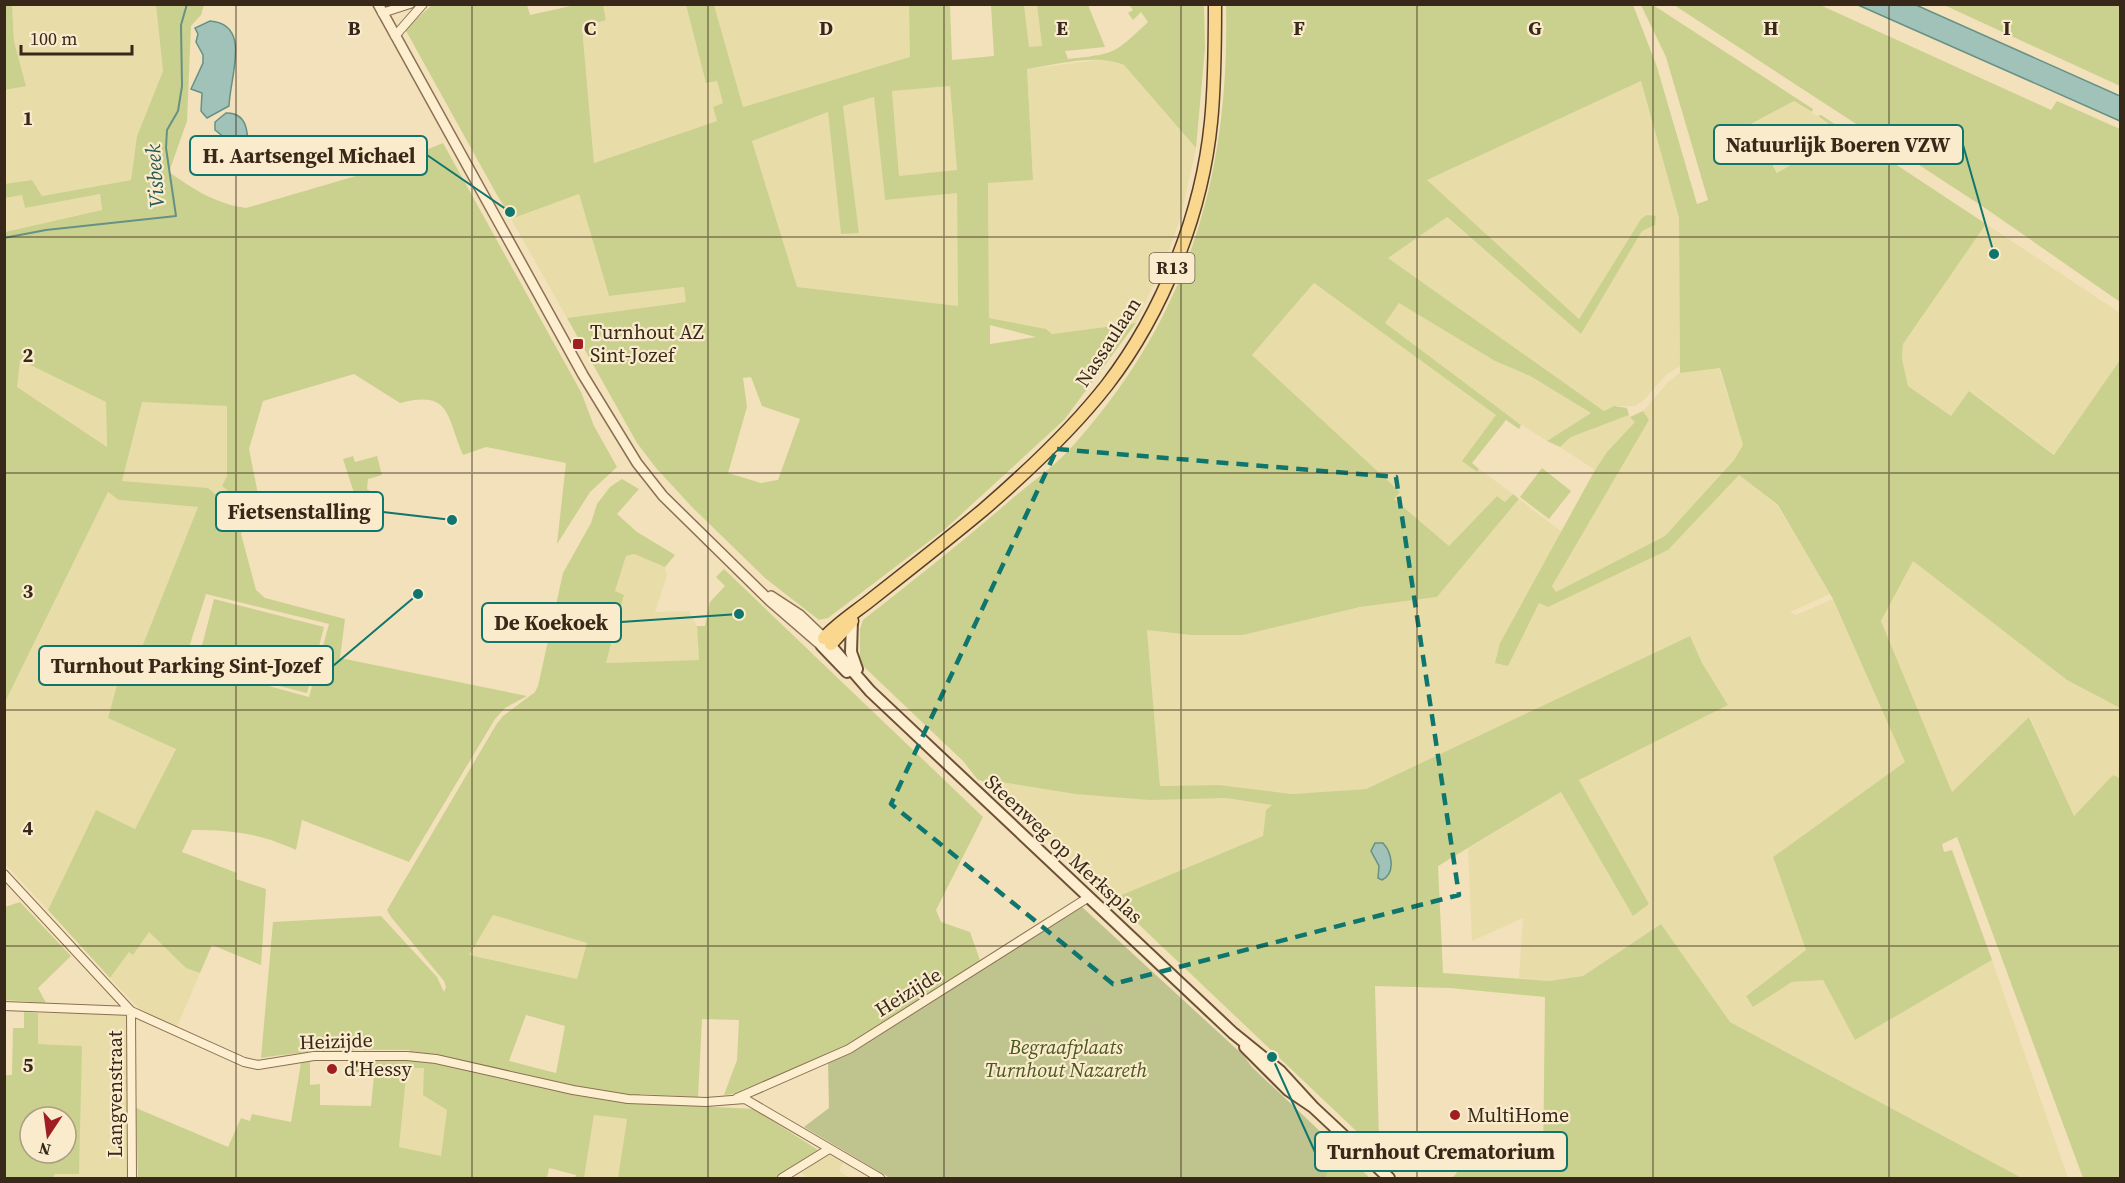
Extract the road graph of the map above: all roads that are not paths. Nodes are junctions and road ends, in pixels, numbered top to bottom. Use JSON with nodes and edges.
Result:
{"nodes":[{"id":1,"x":410,"y":4,"type":"edge"},
{"id":2,"x":423,"y":4,"type":"edge"},
{"id":3,"x":1215,"y":4,"type":"edge"},
{"id":4,"x":380,"y":9,"type":"edge"},
{"id":5,"x":395,"y":36,"type":"junction"},
{"id":6,"x":764,"y":592,"type":"junction"},
{"id":7,"x":864,"y":606,"type":"junction"},
{"id":8,"x":852,"y":620,"type":"junction"},
{"id":9,"x":814,"y":627,"type":"junction"},
{"id":10,"x":836,"y":627,"type":"junction"},
{"id":11,"x":826,"y":643,"type":"junction"},
{"id":12,"x":874,"y":695,"type":"junction"},
{"id":13,"x":4,"y":874,"type":"edge"},
{"id":14,"x":1089,"y":897,"type":"junction"},
{"id":15,"x":4,"y":1006,"type":"edge"},
{"id":16,"x":132,"y":1011,"type":"junction"},
{"id":17,"x":736,"y":1099,"type":"junction"},
{"id":18,"x":829,"y":1149,"type":"junction"},
{"id":19,"x":132,"y":1179,"type":"edge"},
{"id":20,"x":782,"y":1179,"type":"edge"},
{"id":21,"x":880,"y":1179,"type":"edge"},
{"id":22,"x":1389,"y":1179,"type":"edge"}],
"edges":[{"from":1,"to":4,"type":"street"},
{"from":2,"to":5,"type":"street"},
{"from":3,"to":7,"type":"main road","name":"Nassaulaan","number":"R13"},
{"from":4,"to":5,"type":"street"},
{"from":5,"to":6,"type":"street"},
{"from":6,"to":9,"type":"street"},
{"from":6,"to":11,"type":"street"},
{"from":7,"to":8,"type":"main road","name":"Nassaulaan","number":"R13"},
{"from":7,"to":10,"type":"main road","name":"Nassaulaan","number":"R13"},
{"from":8,"to":11,"type":"main road","name":"Nassaulaan","number":"R13"},
{"from":8,"to":12,"type":"main road"},
{"from":9,"to":10,"type":"street"},
{"from":9,"to":11,"type":"street"},
{"from":10,"to":11,"type":"main road","name":"Nassaulaan","number":"R13"},
{"from":11,"to":12,"type":"main road"},
{"from":12,"to":14,"type":"main road","name":"Steenweg op Merksplas"},
{"from":13,"to":16,"type":"street","name":"Heizijde"},
{"from":14,"to":17,"type":"street","name":"Heizijde"},
{"from":14,"to":22,"type":"main road","name":"Steenweg op Merksplas"},
{"from":15,"to":16,"type":"street"},
{"from":16,"to":17,"type":"street","name":"Heizijde"},
{"from":16,"to":19,"type":"street","name":"Langvenstraat"},
{"from":17,"to":18,"type":"street","name":"Heizijde"},
{"from":18,"to":20,"type":"street"},
{"from":18,"to":21,"type":"street","name":"Heizijde"}]}
